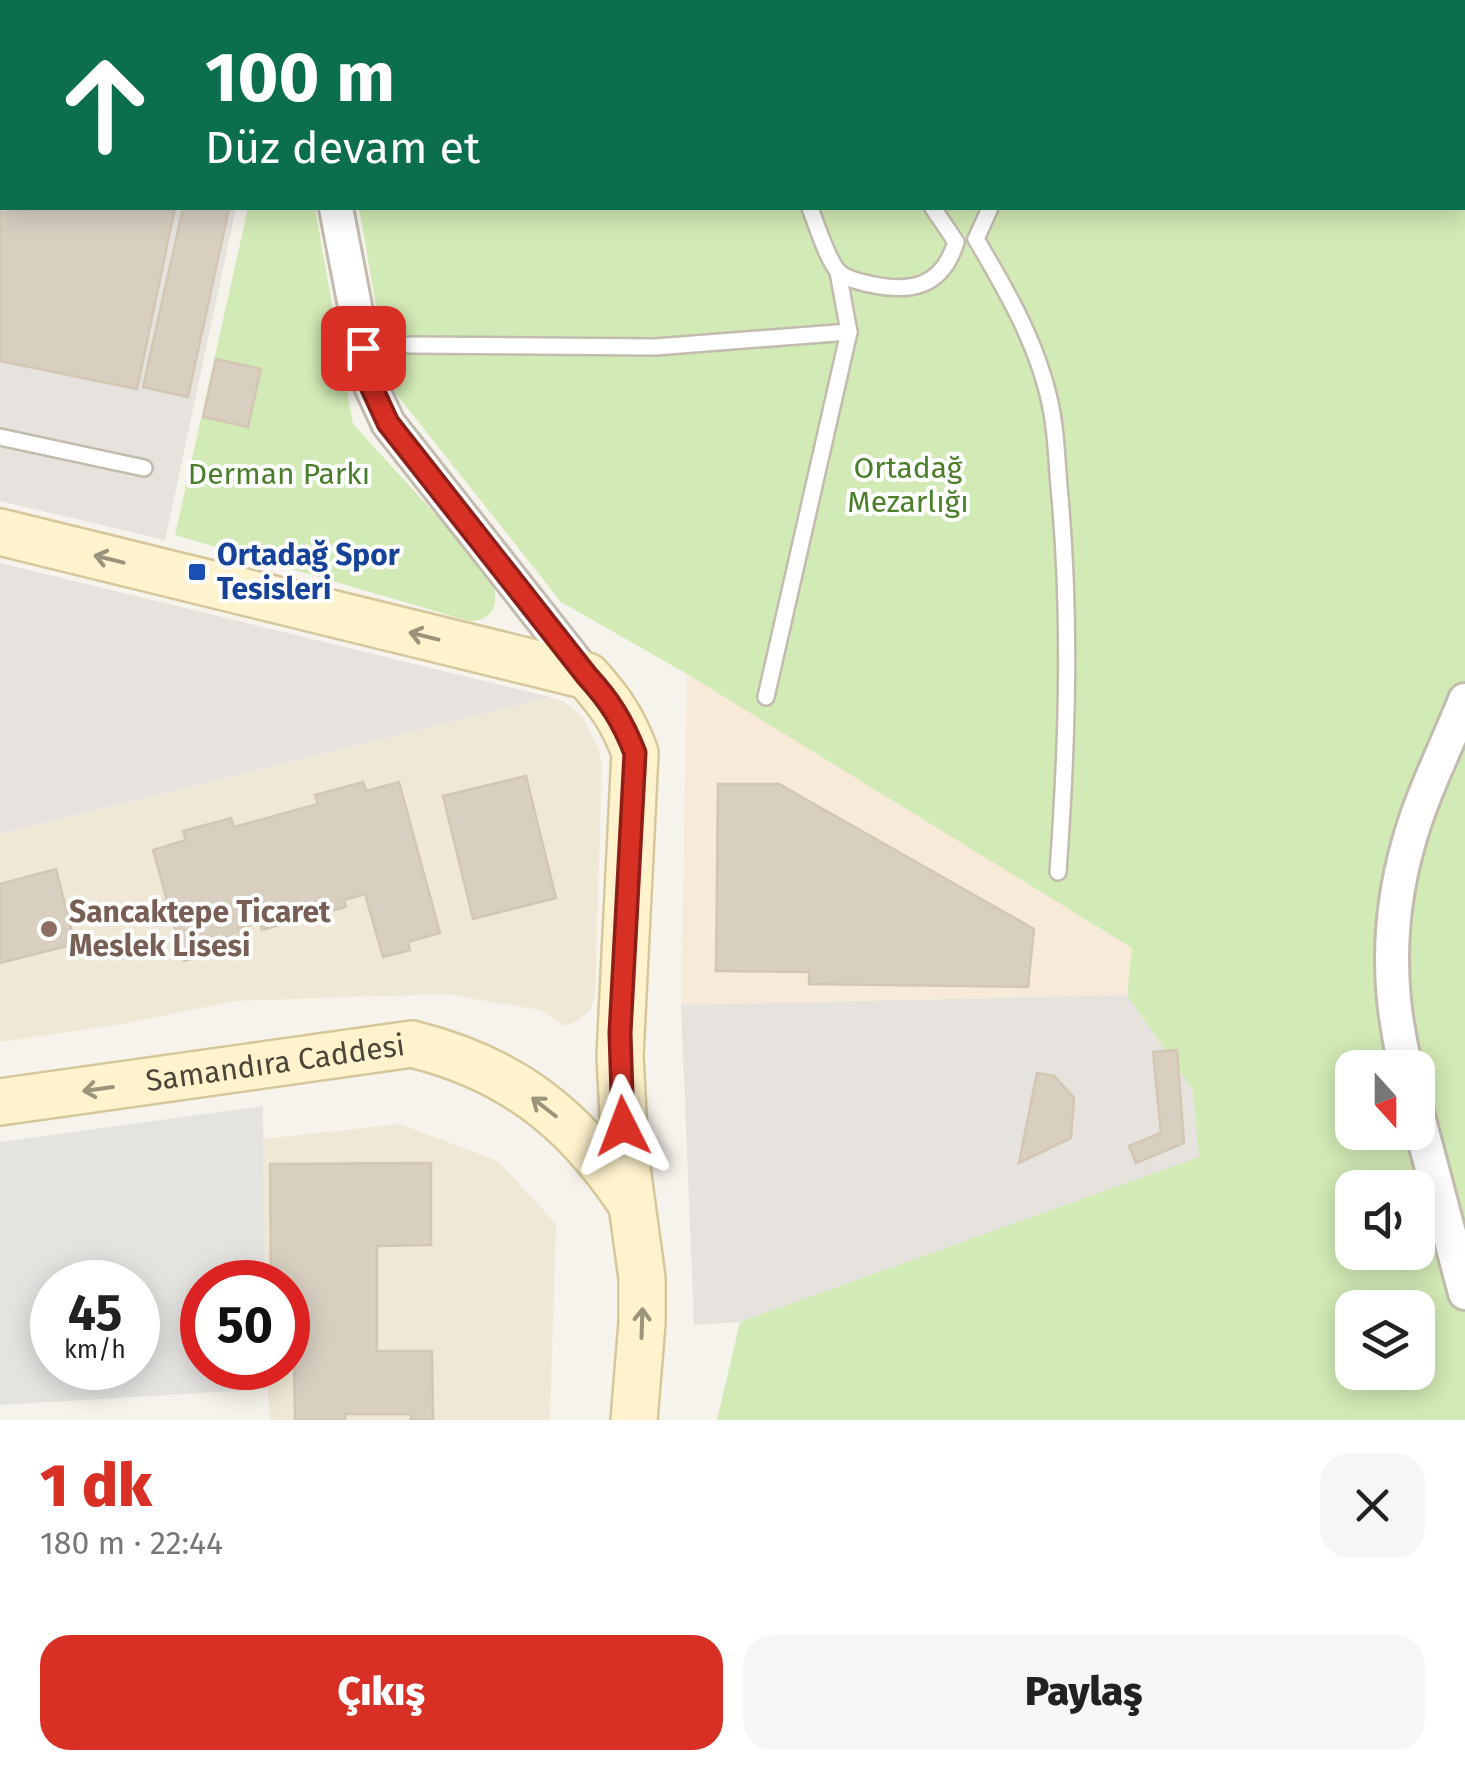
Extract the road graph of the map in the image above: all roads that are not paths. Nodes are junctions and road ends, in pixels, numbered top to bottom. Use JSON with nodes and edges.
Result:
{"nodes":[{"id":1,"x":336,"y":210,"type":"edge"},
{"id":2,"x":811,"y":210,"type":"edge"},
{"id":3,"x":933,"y":210,"type":"edge"},
{"id":4,"x":989,"y":210,"type":"edge"},
{"id":5,"x":976,"y":239,"type":"junction"},
{"id":6,"x":956,"y":242,"type":"junction"},
{"id":7,"x":838,"y":272,"type":"junction"},
{"id":8,"x":849,"y":332,"type":"junction"},
{"id":9,"x":409,"y":345,"type":"dead end"},
{"id":10,"x":0,"y":437,"type":"edge"},
{"id":11,"x":144,"y":468,"type":"dead end"},
{"id":12,"x":0,"y":532,"type":"edge"},
{"id":13,"x":524,"y":596,"type":"junction"},
{"id":14,"x":486,"y":651,"type":"junction"},
{"id":15,"x":587,"y":676,"type":"junction"},
{"id":16,"x":766,"y":697,"type":"dead end"},
{"id":17,"x":1465,"y":700,"type":"edge"},
{"id":18,"x":1058,"y":872,"type":"dead end"},
{"id":19,"x":1402,"y":1050,"type":"edge"},
{"id":20,"x":0,"y":1102,"type":"edge"},
{"id":21,"x":1427,"y":1150,"type":"edge"},
{"id":22,"x":632,"y":1205,"type":"junction"},
{"id":23,"x":1465,"y":1293,"type":"edge"},
{"id":24,"x":634,"y":1420,"type":"edge"}],
"edges":[{"from":1,"to":13,"type":"street"},
{"from":2,"to":7,"type":"lane"},
{"from":3,"to":6,"type":"lane"},
{"from":4,"to":5,"type":"lane"},
{"from":5,"to":6,"type":"lane"},
{"from":5,"to":18,"type":"lane"},
{"from":6,"to":7,"type":"lane"},
{"from":7,"to":8,"type":"lane"},
{"from":8,"to":9,"type":"lane"},
{"from":8,"to":16,"type":"lane"},
{"from":10,"to":11,"type":"lane"},
{"from":14,"to":12,"type":"main road","one_way":true},
{"from":13,"to":14,"type":"street"},
{"from":13,"to":15,"type":"street"},
{"from":14,"to":15,"type":"main road"},
{"from":15,"to":22,"type":"main road"},
{"from":17,"to":19,"type":"street"},
{"from":22,"to":20,"type":"main road","name":"Samandıra Caddesi","one_way":true},
{"from":21,"to":23,"type":"street"},
{"from":24,"to":22,"type":"main road","name":"Samandıra Caddesi","one_way":true}]}
